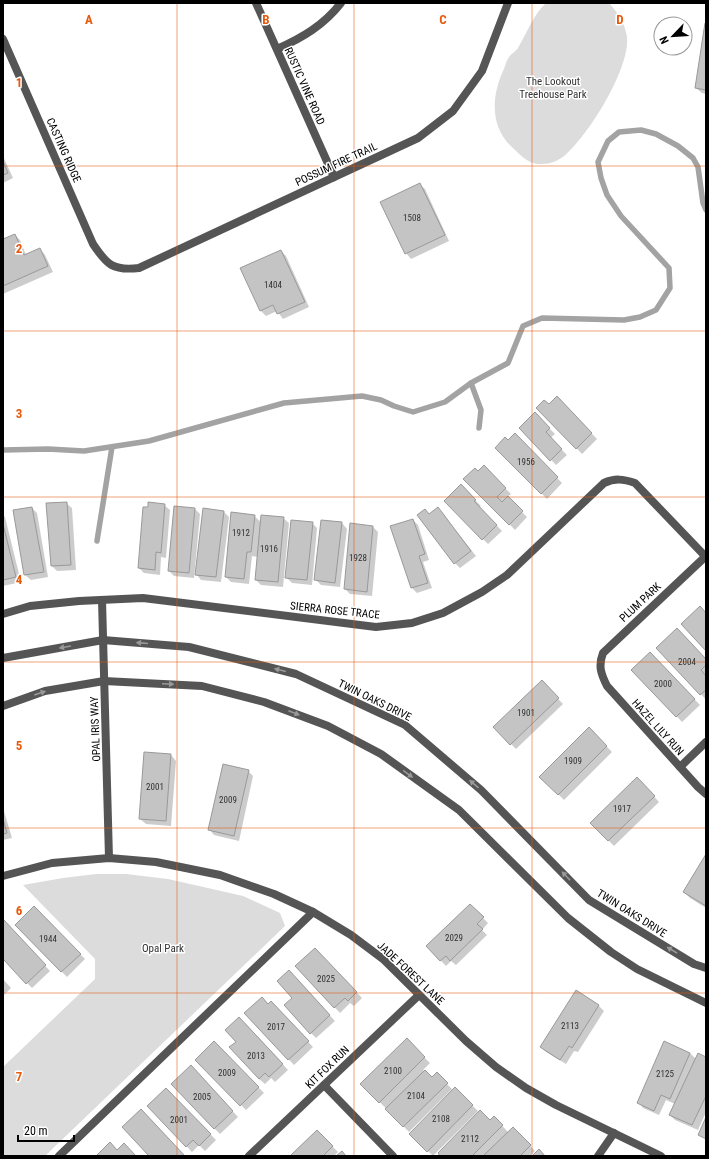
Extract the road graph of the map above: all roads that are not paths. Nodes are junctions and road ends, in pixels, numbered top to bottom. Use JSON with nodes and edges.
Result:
{"nodes":[{"id":1,"x":256,"y":3,"type":"edge"},
{"id":2,"x":341,"y":3,"type":"edge"},
{"id":3,"x":508,"y":3,"type":"edge"},
{"id":4,"x":3,"y":39,"type":"edge"},
{"id":5,"x":277,"y":49,"type":"junction"},
{"id":6,"x":334,"y":177,"type":"junction"},
{"id":7,"x":111,"y":266,"type":"joint"},
{"id":8,"x":706,"y":556,"type":"edge"},
{"id":9,"x":102,"y":600,"type":"junction"},
{"id":10,"x":3,"y":614,"type":"edge"},
{"id":11,"x":103,"y":640,"type":"junction"},
{"id":12,"x":3,"y":658,"type":"edge"},
{"id":13,"x":600,"y":670,"type":"joint"},
{"id":14,"x":104,"y":681,"type":"junction"},
{"id":15,"x":3,"y":706,"type":"edge"},
{"id":16,"x":706,"y":742,"type":"edge"},
{"id":17,"x":680,"y":768,"type":"junction"},
{"id":18,"x":706,"y":794,"type":"edge"},
{"id":19,"x":109,"y":858,"type":"junction"},
{"id":20,"x":3,"y":876,"type":"edge"},
{"id":21,"x":313,"y":912,"type":"junction"},
{"id":22,"x":706,"y":968,"type":"edge"},
{"id":23,"x":419,"y":995,"type":"junction"},
{"id":24,"x":706,"y":1003,"type":"edge"},
{"id":25,"x":324,"y":1085,"type":"junction"},
{"id":26,"x":614,"y":1133,"type":"junction"},
{"id":27,"x":59,"y":1156,"type":"edge"},
{"id":28,"x":249,"y":1156,"type":"edge"},
{"id":29,"x":393,"y":1156,"type":"edge"},
{"id":30,"x":598,"y":1156,"type":"edge"},
{"id":31,"x":661,"y":1156,"type":"edge"}],
"edges":[{"from":1,"to":5,"type":"street","name":"RUSTIC VINE ROAD"},
{"from":2,"to":5,"type":"street"},
{"from":3,"to":6,"type":"street","name":"POSSUM FIRE TRAIL"},
{"from":4,"to":7,"type":"street","name":"CASTING RIDGE"},
{"from":5,"to":6,"type":"street","name":"RUSTIC VINE ROAD"},
{"from":6,"to":7,"type":"street","name":"POSSUM FIRE TRAIL"},
{"from":8,"to":9,"type":"street","name":"SIERRA ROSE TRACE"},
{"from":8,"to":13,"type":"street","name":"PLUM PARK"},
{"from":9,"to":10,"type":"street","name":"SIERRA ROSE TRACE"},
{"from":9,"to":11,"type":"street","name":"OPAL IRIS WAY"},
{"from":11,"to":12,"type":"street","name":"TWIN OAKS DRIVE","one_way":true},
{"from":11,"to":14,"type":"street","name":"OPAL IRIS WAY"},
{"from":22,"to":11,"type":"street","name":"TWIN OAKS DRIVE","one_way":true},
{"from":13,"to":17,"type":"street","name":"HAZEL LILY RUN"},
{"from":15,"to":14,"type":"street","one_way":true},
{"from":14,"to":19,"type":"street","name":"OPAL IRIS WAY"},
{"from":14,"to":24,"type":"street","one_way":true},
{"from":16,"to":17,"type":"street"},
{"from":17,"to":18,"type":"street","name":"HAZEL LILY RUN"},
{"from":19,"to":20,"type":"street","name":"JADE FOREST LANE"},
{"from":19,"to":21,"type":"street","name":"JADE FOREST LANE"},
{"from":21,"to":23,"type":"street","name":"JADE FOREST LANE"},
{"from":21,"to":27,"type":"street"},
{"from":23,"to":25,"type":"street","name":"KIT FOX RUN"},
{"from":23,"to":26,"type":"street","name":"JADE FOREST LANE"},
{"from":25,"to":28,"type":"street","name":"KIT FOX RUN"},
{"from":25,"to":29,"type":"street"},
{"from":26,"to":30,"type":"street"},
{"from":26,"to":31,"type":"street","name":"JADE FOREST LANE"}]}
